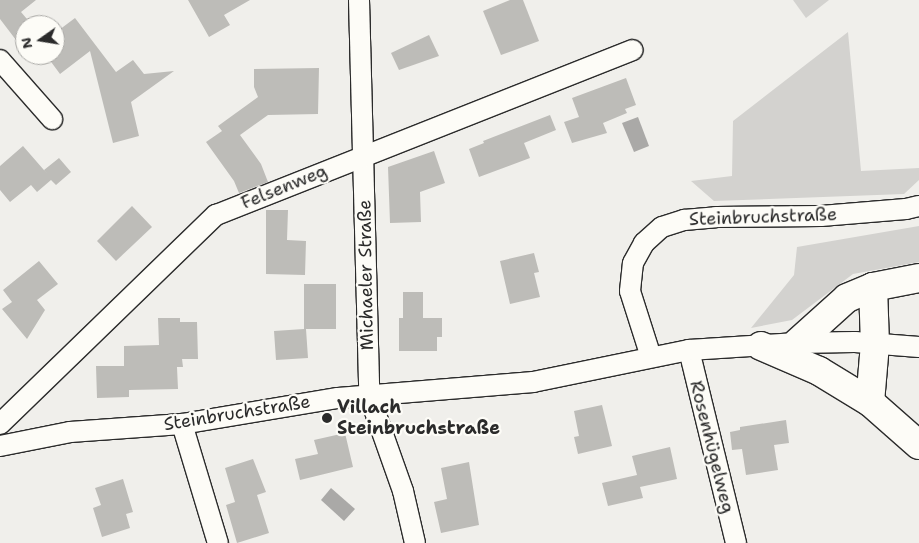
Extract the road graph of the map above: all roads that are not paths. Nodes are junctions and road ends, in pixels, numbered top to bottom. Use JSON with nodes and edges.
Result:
{"nodes":[{"id":1,"x":360,"y":0,"type":"edge"},
{"id":2,"x":632,"y":50,"type":"dead end"},
{"id":3,"x":0,"y":60,"type":"edge"},
{"id":4,"x":52,"y":119,"type":"dead end"},
{"id":5,"x":364,"y":154,"type":"junction"},
{"id":6,"x":919,"y":206,"type":"edge"},
{"id":7,"x":919,"y":278,"type":"edge"},
{"id":8,"x":873,"y":287,"type":"junction"},
{"id":9,"x":797,"y":342,"type":"junction"},
{"id":10,"x":875,"y":344,"type":"junction"},
{"id":11,"x":761,"y":346,"type":"junction"},
{"id":12,"x":919,"y":347,"type":"edge"},
{"id":13,"x":689,"y":350,"type":"junction"},
{"id":14,"x":651,"y":357,"type":"junction"},
{"id":15,"x":369,"y":395,"type":"junction"},
{"id":16,"x":870,"y":402,"type":"junction"},
{"id":17,"x":0,"y":424,"type":"edge"},
{"id":18,"x":182,"y":424,"type":"junction"},
{"id":19,"x":919,"y":445,"type":"edge"},
{"id":20,"x":0,"y":446,"type":"edge"},
{"id":21,"x":218,"y":543,"type":"edge"},
{"id":22,"x":415,"y":543,"type":"edge"},
{"id":23,"x":736,"y":543,"type":"edge"}],
"edges":[{"from":1,"to":5,"type":"street","name":"Michaeler Straße"},
{"from":2,"to":5,"type":"street","name":"Felsenweg"},
{"from":3,"to":4,"type":"street"},
{"from":5,"to":15,"type":"street","name":"Michaeler Straße"},
{"from":5,"to":17,"type":"street","name":"Felsenweg"},
{"from":6,"to":14,"type":"street","name":"Steinbruchstraße"},
{"from":7,"to":8,"type":"main road"},
{"from":8,"to":9,"type":"main road"},
{"from":8,"to":10,"type":"main road"},
{"from":9,"to":10,"type":"street","name":"Steinbruchstraße"},
{"from":9,"to":11,"type":"street","name":"Steinbruchstraße"},
{"from":10,"to":12,"type":"street","name":"Steinbruchstraße"},
{"from":10,"to":16,"type":"main road"},
{"from":11,"to":13,"type":"street","name":"Steinbruchstraße"},
{"from":11,"to":16,"type":"main road"},
{"from":13,"to":14,"type":"street","name":"Steinbruchstraße"},
{"from":13,"to":23,"type":"street","name":"Rosenhügelweg"},
{"from":14,"to":15,"type":"street","name":"Steinbruchstraße"},
{"from":15,"to":18,"type":"street","name":"Steinbruchstraße"},
{"from":15,"to":22,"type":"street","name":"Michaeler Straße"},
{"from":16,"to":19,"type":"main road"},
{"from":18,"to":20,"type":"street","name":"Steinbruchstraße"},
{"from":18,"to":21,"type":"street"}]}
